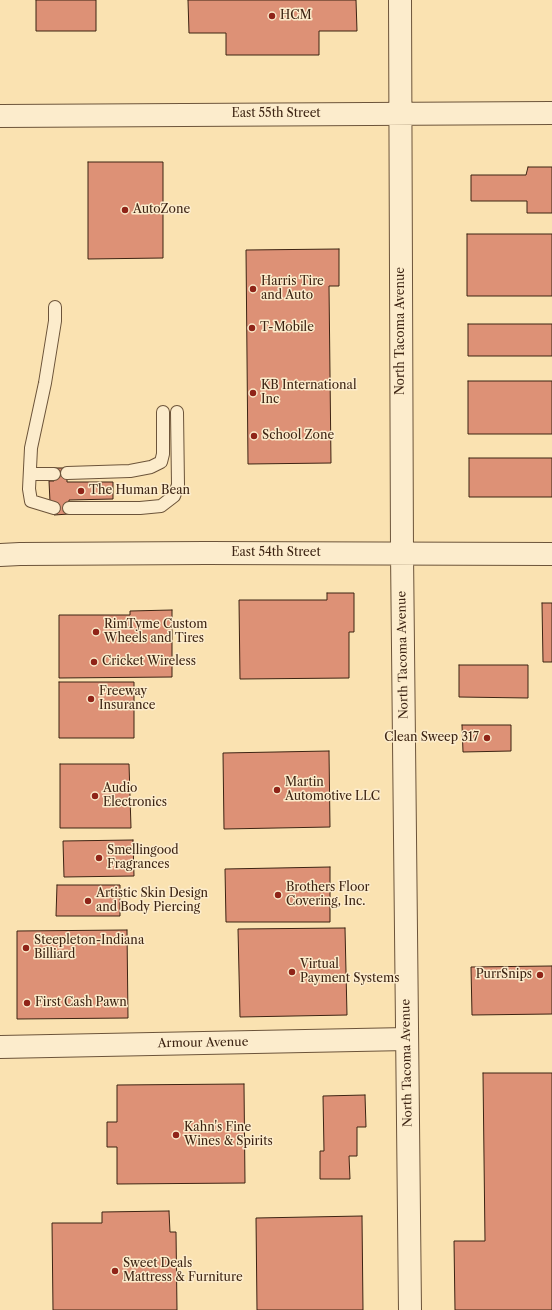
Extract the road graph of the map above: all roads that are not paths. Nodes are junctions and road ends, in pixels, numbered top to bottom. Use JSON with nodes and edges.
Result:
{"nodes":[{"id":1,"x":400,"y":0,"type":"edge"},
{"id":2,"x":552,"y":113,"type":"edge"},
{"id":3,"x":400,"y":114,"type":"junction"},
{"id":4,"x":0,"y":116,"type":"edge"},
{"id":5,"x":55,"y":307,"type":"dead end"},
{"id":6,"x":163,"y":412,"type":"dead end"},
{"id":7,"x":177,"y":412,"type":"dead end"},
{"id":8,"x":67,"y":473,"type":"dead end"},
{"id":9,"x":30,"y":474,"type":"junction"},
{"id":10,"x":54,"y":474,"type":"dead end"},
{"id":11,"x":54,"y":508,"type":"dead end"},
{"id":12,"x":69,"y":508,"type":"dead end"},
{"id":13,"x":402,"y":553,"type":"junction"},
{"id":14,"x":552,"y":554,"type":"edge"},
{"id":15,"x":0,"y":555,"type":"edge"},
{"id":16,"x":407,"y":1039,"type":"junction"},
{"id":17,"x":0,"y":1046,"type":"edge"},
{"id":18,"x":410,"y":1310,"type":"edge"}],
"edges":[{"from":1,"to":3,"type":"street","name":"North Tacoma Avenue"},
{"from":2,"to":3,"type":"street","name":"East 55th Street"},
{"from":3,"to":4,"type":"street","name":"East 55th Street"},
{"from":3,"to":13,"type":"street","name":"North Tacoma Avenue"},
{"from":5,"to":9,"type":"lane"},
{"from":6,"to":8,"type":"lane"},
{"from":7,"to":12,"type":"lane"},
{"from":9,"to":10,"type":"lane"},
{"from":9,"to":11,"type":"lane"},
{"from":13,"to":14,"type":"street","name":"East 54th Street"},
{"from":13,"to":15,"type":"street","name":"East 54th Street"},
{"from":13,"to":16,"type":"street","name":"North Tacoma Avenue"},
{"from":16,"to":17,"type":"street","name":"Armour Avenue"},
{"from":16,"to":18,"type":"street","name":"North Tacoma Avenue"}]}
